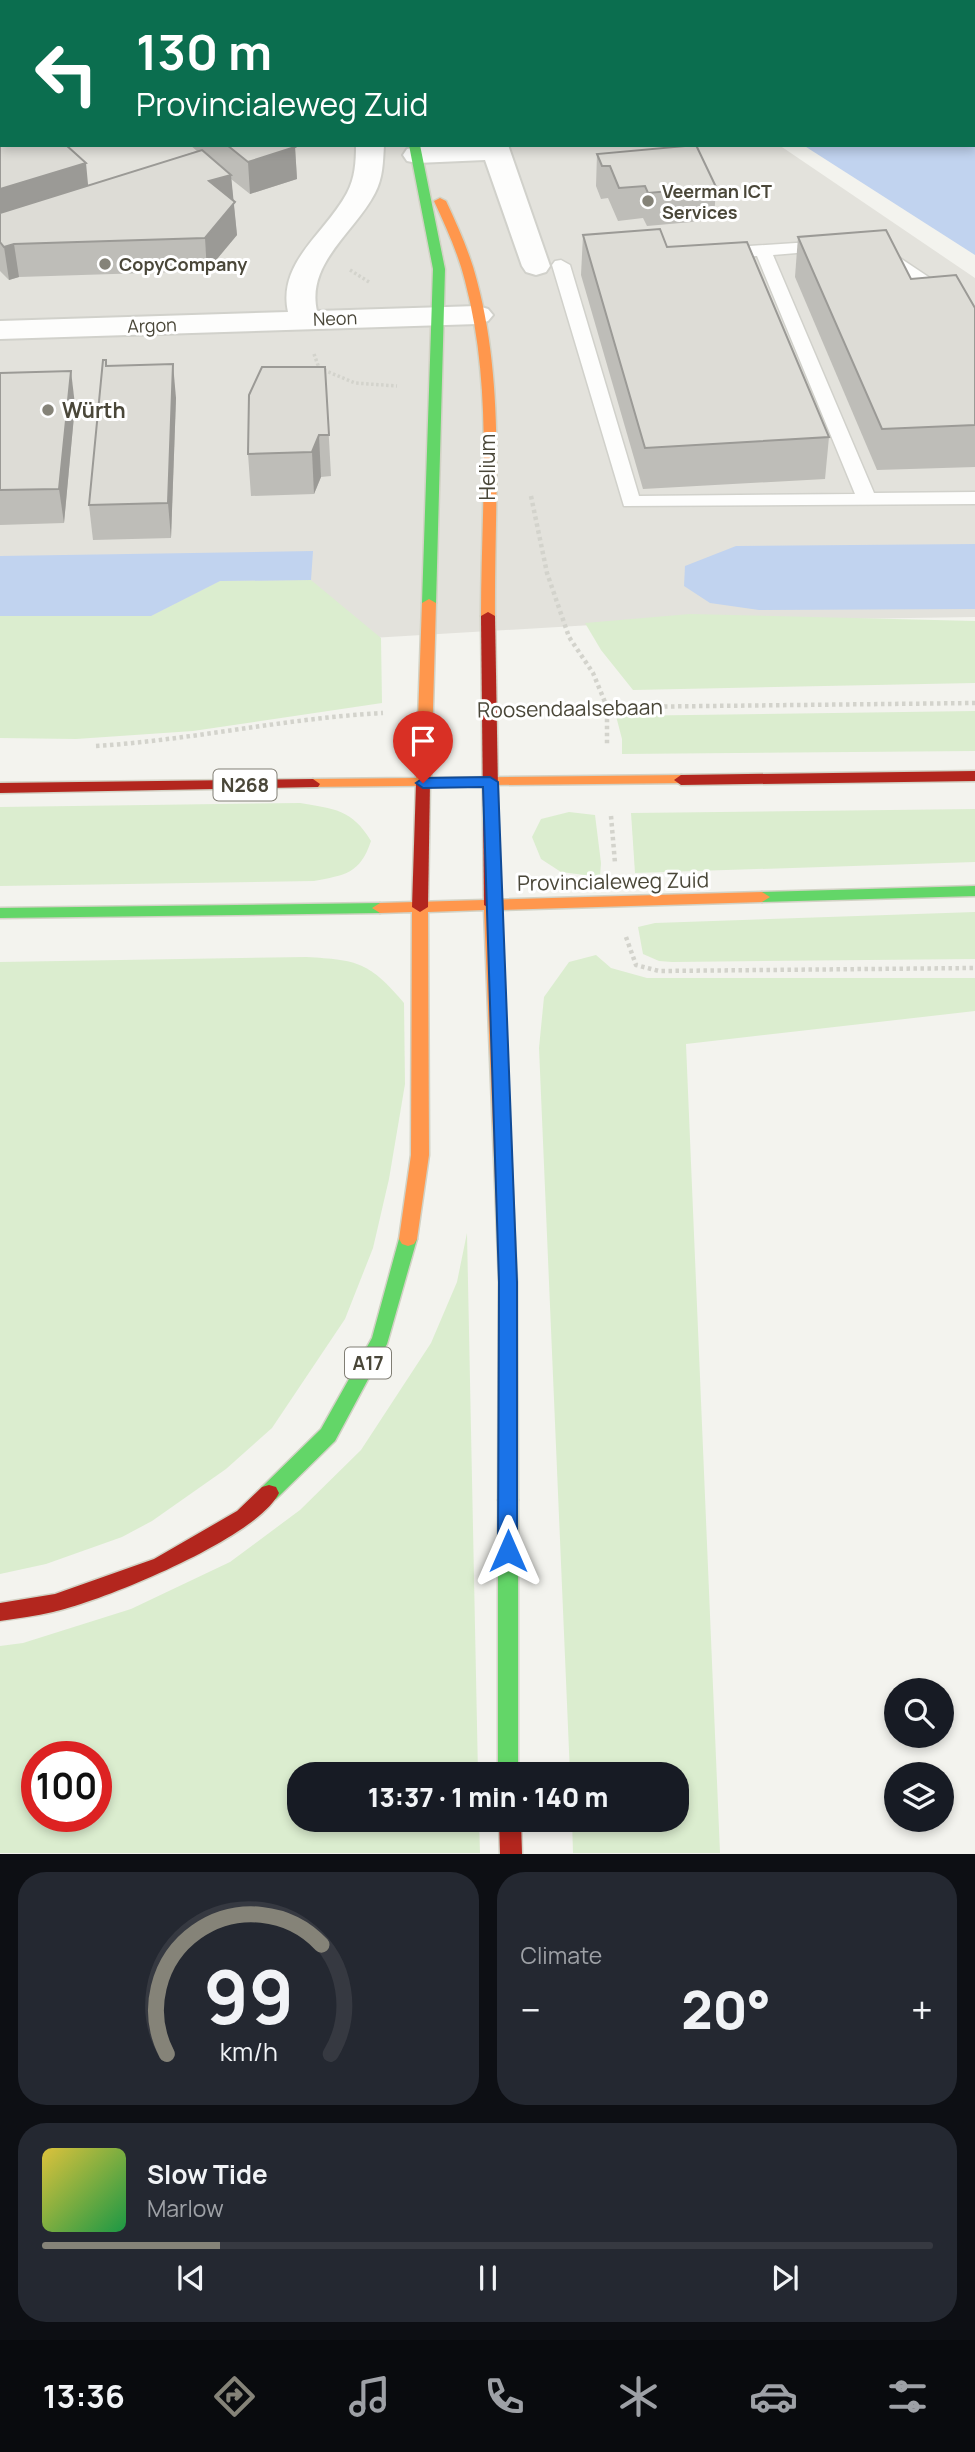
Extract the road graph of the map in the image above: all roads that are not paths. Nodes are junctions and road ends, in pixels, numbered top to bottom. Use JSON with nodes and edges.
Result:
{"nodes":[{"id":1,"x":370,"y":147,"type":"edge"},
{"id":2,"x":495,"y":148,"type":"edge"},
{"id":3,"x":417,"y":155,"type":"edge"},
{"id":4,"x":763,"y":250,"type":"junction"},
{"id":5,"x":709,"y":254,"type":"edge"},
{"id":6,"x":557,"y":265,"type":"joint"},
{"id":7,"x":478,"y":315,"type":"junction"},
{"id":8,"x":436,"y":316,"type":"junction"},
{"id":9,"x":975,"y":316,"type":"edge"},
{"id":10,"x":304,"y":319,"type":"junction"},
{"id":11,"x":0,"y":330,"type":"edge"},
{"id":12,"x":975,"y":498,"type":"edge"},
{"id":13,"x":867,"y":499,"type":"junction"},
{"id":14,"x":975,"y":776,"type":"edge"},
{"id":15,"x":490,"y":782,"type":"junction"},
{"id":16,"x":423,"y":783,"type":"junction"},
{"id":17,"x":0,"y":788,"type":"edge"},
{"id":18,"x":975,"y":891,"type":"edge"},
{"id":19,"x":492,"y":905,"type":"junction"},
{"id":20,"x":420,"y":907,"type":"junction"},
{"id":21,"x":0,"y":913,"type":"edge"},
{"id":22,"x":0,"y":1612,"type":"edge"},
{"id":23,"x":508,"y":1762,"type":"edge"},
{"id":24,"x":510,"y":1832,"type":"edge"},
{"id":25,"x":511,"y":1853,"type":"edge"}],
"edges":[{"from":1,"to":10,"type":"street","name":"Neon"},
{"from":2,"to":3,"type":"street"},
{"from":2,"to":6,"type":"street"},
{"from":3,"to":7,"type":"main road","name":"Helium"},
{"from":3,"to":8,"type":"main road"},
{"from":4,"to":5,"type":"lane"},
{"from":4,"to":9,"type":"lane"},
{"from":4,"to":13,"type":"lane"},
{"from":6,"to":13,"type":"lane"},
{"from":7,"to":8,"type":"street","name":"Neon"},
{"from":7,"to":15,"type":"main road","name":"Helium"},
{"from":8,"to":10,"type":"street","name":"Neon"},
{"from":8,"to":16,"type":"main road"},
{"from":10,"to":11,"type":"street","name":"Argon"},
{"from":12,"to":13,"type":"lane"},
{"from":14,"to":15,"type":"main road","number":"N268"},
{"from":15,"to":16,"type":"main road","number":"N268"},
{"from":15,"to":19,"type":"main road","name":"Helium"},
{"from":16,"to":17,"type":"main road","number":"N268"},
{"from":16,"to":20,"type":"main road"},
{"from":18,"to":19,"type":"main road","name":"Provincialeweg Zuid"},
{"from":19,"to":20,"type":"main road","name":"Provincialeweg Zuid"},
{"from":19,"to":23,"type":"main road","name":"Helium"},
{"from":20,"to":21,"type":"main road","name":"Provincialeweg Zuid"},
{"from":20,"to":22,"type":"main road","number":"A17"},
{"from":24,"to":25,"type":"main road"}]}
